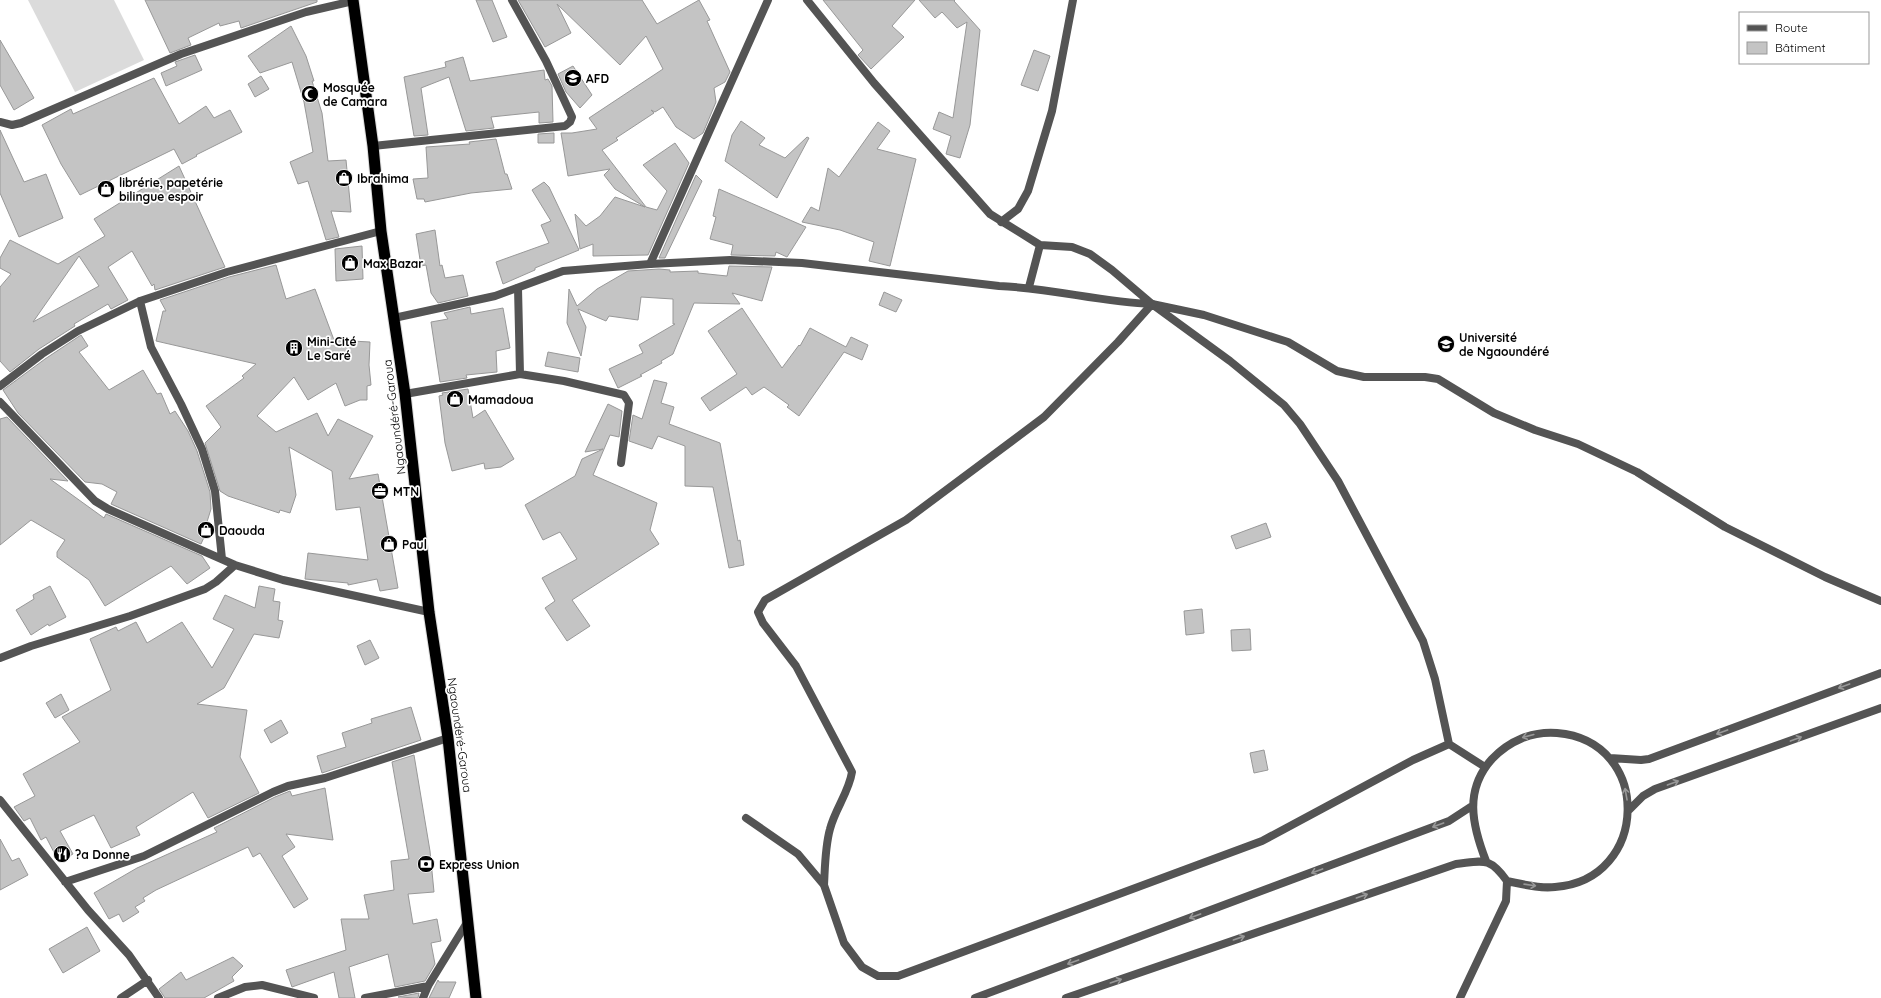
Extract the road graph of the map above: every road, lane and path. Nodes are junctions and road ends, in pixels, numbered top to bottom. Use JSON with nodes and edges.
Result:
{"nodes":[{"id":1,"x":353,"y":0,"type":"edge"},
{"id":2,"x":512,"y":0,"type":"edge"},
{"id":3,"x":768,"y":0,"type":"edge"},
{"id":4,"x":807,"y":0,"type":"edge"},
{"id":5,"x":1073,"y":0,"type":"edge"},
{"id":6,"x":0,"y":122,"type":"edge"},
{"id":7,"x":373,"y":146,"type":"junction"},
{"id":8,"x":1002,"y":222,"type":"junction"},
{"id":9,"x":381,"y":231,"type":"junction"},
{"id":10,"x":1040,"y":245,"type":"junction"},
{"id":11,"x":650,"y":264,"type":"junction"},
{"id":12,"x":1029,"y":287,"type":"junction"},
{"id":13,"x":518,"y":288,"type":"junction"},
{"id":14,"x":140,"y":301,"type":"junction"},
{"id":15,"x":1152,"y":304,"type":"junction"},
{"id":16,"x":394,"y":318,"type":"junction"},
{"id":17,"x":520,"y":374,"type":"junction"},
{"id":18,"x":0,"y":386,"type":"edge"},
{"id":19,"x":405,"y":394,"type":"junction"},
{"id":20,"x":0,"y":402,"type":"edge"},
{"id":21,"x":621,"y":463,"type":"dead end"},
{"id":22,"x":222,"y":559,"type":"junction"},
{"id":23,"x":234,"y":564,"type":"junction"},
{"id":24,"x":1881,"y":601,"type":"edge"},
{"id":25,"x":429,"y":612,"type":"junction"},
{"id":26,"x":0,"y":658,"type":"edge"},
{"id":27,"x":1881,"y":673,"type":"edge"},
{"id":28,"x":1881,"y":708,"type":"edge"},
{"id":29,"x":448,"y":738,"type":"junction"},
{"id":30,"x":1449,"y":744,"type":"junction"},
{"id":31,"x":1610,"y":758,"type":"junction"},
{"id":32,"x":1485,"y":767,"type":"junction"},
{"id":33,"x":0,"y":800,"type":"edge"},
{"id":34,"x":1472,"y":806,"type":"junction"},
{"id":35,"x":1629,"y":810,"type":"junction"},
{"id":36,"x":746,"y":818,"type":"dead end"},
{"id":37,"x":1486,"y":860,"type":"junction"},
{"id":38,"x":1507,"y":881,"type":"junction"},
{"id":39,"x":65,"y":882,"type":"junction"},
{"id":40,"x":824,"y":885,"type":"junction"},
{"id":41,"x":468,"y":920,"type":"junction"},
{"id":42,"x":148,"y":980,"type":"junction"},
{"id":43,"x":428,"y":986,"type":"junction"},
{"id":44,"x":477,"y":997,"type":"edge"},
{"id":45,"x":121,"y":998,"type":"edge"},
{"id":46,"x":159,"y":998,"type":"edge"},
{"id":47,"x":218,"y":998,"type":"edge"},
{"id":48,"x":314,"y":998,"type":"edge"},
{"id":49,"x":365,"y":998,"type":"edge"},
{"id":50,"x":423,"y":998,"type":"edge"},
{"id":51,"x":975,"y":998,"type":"edge"},
{"id":52,"x":1066,"y":998,"type":"edge"},
{"id":53,"x":1460,"y":998,"type":"edge"}],
"edges":[{"from":1,"to":6,"type":"street"},
{"from":1,"to":7,"type":"highway","name":"Ngaoundéré-Garoua"},
{"from":2,"to":7,"type":"street"},
{"from":3,"to":11,"type":"street"},
{"from":4,"to":8,"type":"street"},
{"from":5,"to":8,"type":"street"},
{"from":7,"to":9,"type":"highway","name":"Ngaoundéré-Garoua"},
{"from":8,"to":10,"type":"street"},
{"from":9,"to":14,"type":"street"},
{"from":9,"to":16,"type":"highway","name":"Ngaoundéré-Garoua"},
{"from":10,"to":12,"type":"street"},
{"from":10,"to":15,"type":"street"},
{"from":11,"to":12,"type":"street"},
{"from":11,"to":13,"type":"street"},
{"from":12,"to":15,"type":"street"},
{"from":13,"to":16,"type":"street"},
{"from":13,"to":17,"type":"street"},
{"from":14,"to":18,"type":"street"},
{"from":14,"to":22,"type":"street"},
{"from":15,"to":24,"type":"street"},
{"from":15,"to":30,"type":"street"},
{"from":15,"to":40,"type":"street"},
{"from":16,"to":19,"type":"highway","name":"Ngaoundéré-Garoua"},
{"from":17,"to":19,"type":"street"},
{"from":17,"to":21,"type":"street"},
{"from":19,"to":25,"type":"highway","name":"Ngaoundéré-Garoua"},
{"from":20,"to":22,"type":"street"},
{"from":22,"to":23,"type":"street"},
{"from":23,"to":25,"type":"street"},
{"from":23,"to":26,"type":"street"},
{"from":25,"to":29,"type":"highway","name":"Ngaoundéré-Garoua"},
{"from":27,"to":31,"type":"street","one_way":true},
{"from":35,"to":28,"type":"street","one_way":true},
{"from":29,"to":39,"type":"street"},
{"from":29,"to":41,"type":"highway","name":"Ngaoundéré-Garoua"},
{"from":30,"to":32,"type":"street"},
{"from":30,"to":40,"type":"street"},
{"from":31,"to":32,"type":"street","one_way":true},
{"from":35,"to":31,"type":"street","one_way":true},
{"from":32,"to":34,"type":"street"},
{"from":33,"to":39,"type":"street"},
{"from":34,"to":37,"type":"street"},
{"from":34,"to":51,"type":"street","one_way":true},
{"from":38,"to":35,"type":"street","one_way":true},
{"from":36,"to":40,"type":"street"},
{"from":37,"to":38,"type":"street"},
{"from":52,"to":37,"type":"street","one_way":true},
{"from":38,"to":53,"type":"street"},
{"from":39,"to":42,"type":"street"},
{"from":41,"to":43,"type":"street"},
{"from":41,"to":44,"type":"highway","name":"Ngaoundéré-Garoua"},
{"from":42,"to":45,"type":"street"},
{"from":42,"to":46,"type":"street"},
{"from":43,"to":49,"type":"street"},
{"from":43,"to":50,"type":"street"},
{"from":47,"to":48,"type":"street"}]}
